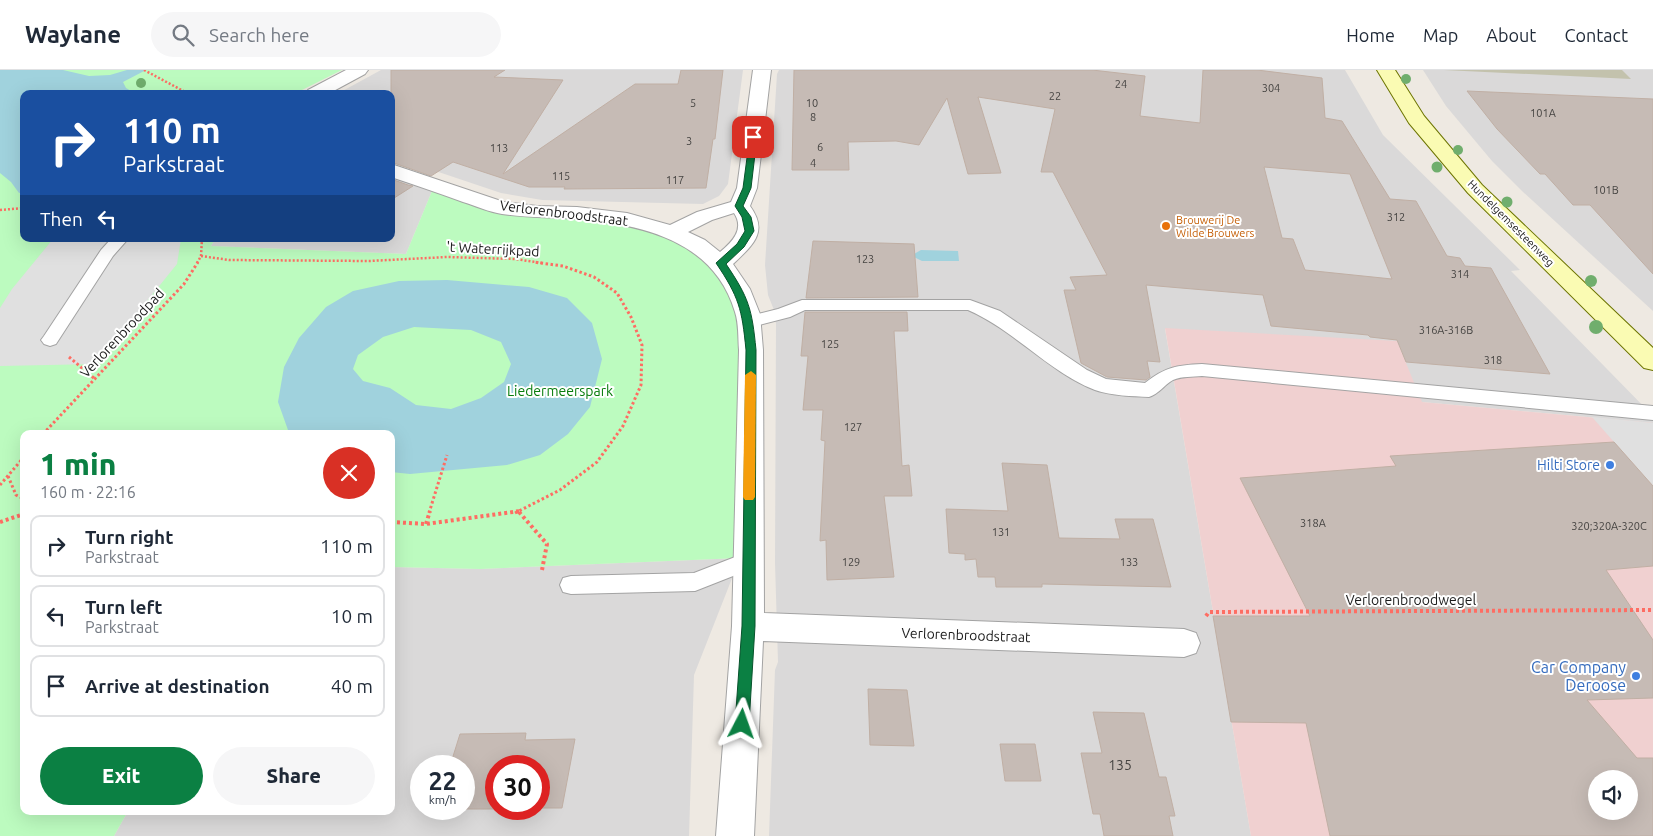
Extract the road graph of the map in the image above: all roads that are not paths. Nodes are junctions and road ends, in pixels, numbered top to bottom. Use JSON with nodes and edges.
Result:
{"nodes":[{"id":1,"x":359,"y":70,"type":"edge"},
{"id":2,"x":762,"y":70,"type":"edge"},
{"id":3,"x":1386,"y":70,"type":"edge"},
{"id":4,"x":322,"y":90,"type":"edge"},
{"id":5,"x":395,"y":171,"type":"edge"},
{"id":6,"x":739,"y":206,"type":"junction"},
{"id":7,"x":672,"y":232,"type":"junction"},
{"id":8,"x":117,"y":242,"type":"edge"},
{"id":9,"x":721,"y":263,"type":"junction"},
{"id":10,"x":748,"y":322,"type":"junction"},
{"id":11,"x":50,"y":340,"type":"road end"},
{"id":12,"x":1647,"y":351,"type":"edge"},
{"id":13,"x":1653,"y":413,"type":"edge"},
{"id":14,"x":748,"y":561,"type":"junction"},
{"id":15,"x":571,"y":585,"type":"road end"},
{"id":16,"x":748,"y":626,"type":"junction"},
{"id":17,"x":1184,"y":643,"type":"road end"},
{"id":18,"x":735,"y":836,"type":"edge"}],
"edges":[{"from":1,"to":4,"type":"street"},
{"from":2,"to":6,"type":"street"},
{"from":3,"to":12,"type":"main road","name":"Hundelgemsesteenweg"},
{"from":5,"to":7,"type":"street","name":"Verlorenbroodstraat"},
{"from":6,"to":7,"type":"street"},
{"from":6,"to":9,"type":"street"},
{"from":7,"to":9,"type":"street","name":"Verlorenbroodstraat"},
{"from":8,"to":11,"type":"lane"},
{"from":9,"to":10,"type":"street","name":"Verlorenbroodstraat"},
{"from":10,"to":13,"type":"lane"},
{"from":10,"to":14,"type":"street","name":"Verlorenbroodstraat"},
{"from":14,"to":15,"type":"lane"},
{"from":14,"to":16,"type":"street","name":"Verlorenbroodstraat"},
{"from":16,"to":17,"type":"street","name":"Verlorenbroodstraat"},
{"from":16,"to":18,"type":"street","name":"Verlorenbroodstraat"}]}
